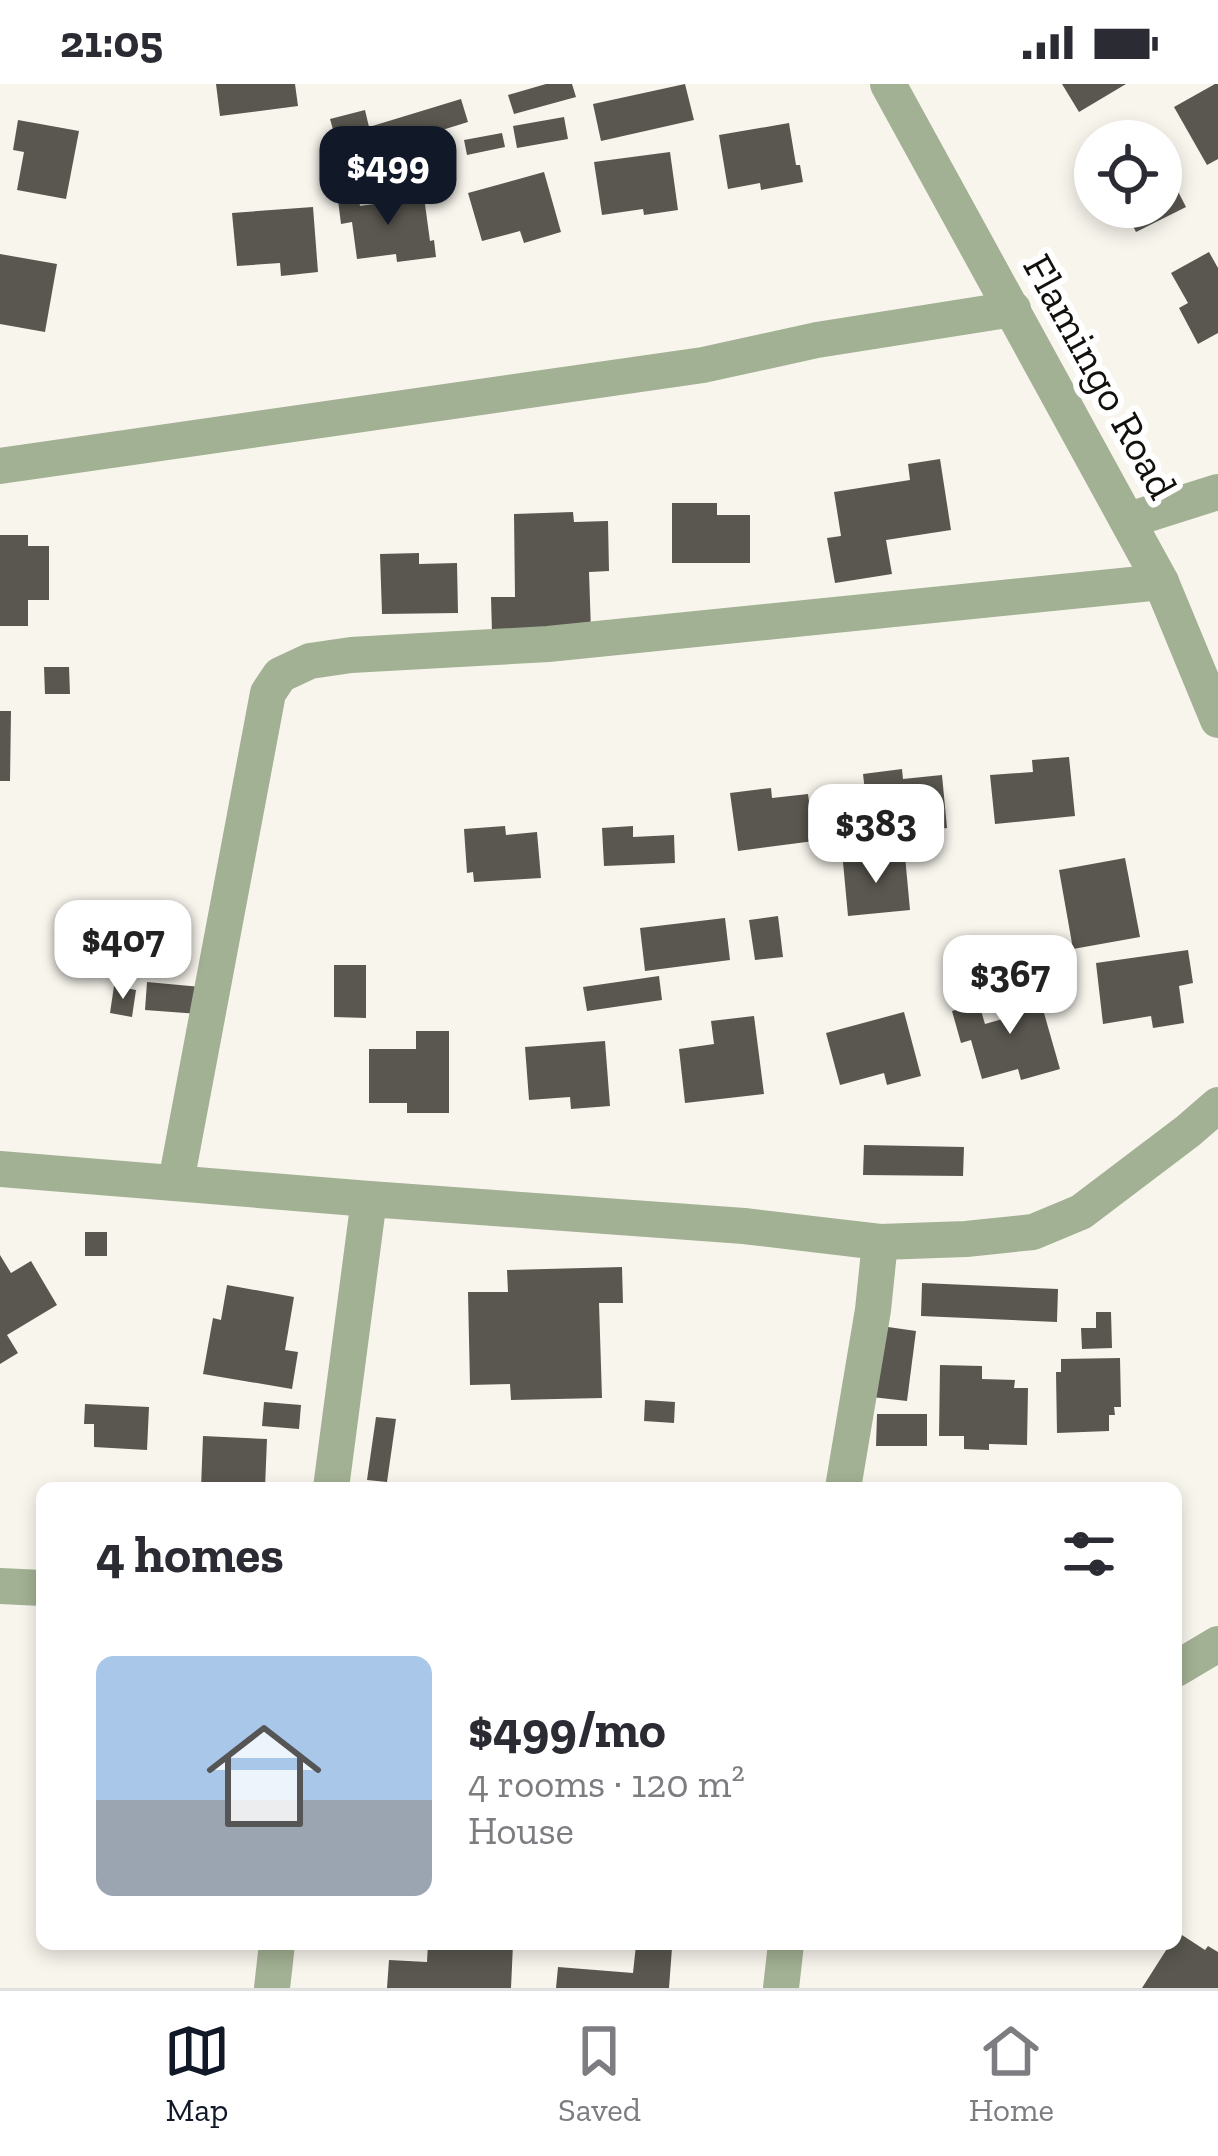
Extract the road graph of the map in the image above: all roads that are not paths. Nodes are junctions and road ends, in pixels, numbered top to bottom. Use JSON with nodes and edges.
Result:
{"nodes":[{"id":1,"x":888,"y":84,"type":"edge"},
{"id":2,"x":1013,"y":309,"type":"junction"},
{"id":3,"x":0,"y":466,"type":"edge"},
{"id":4,"x":1218,"y":492,"type":"edge"},
{"id":5,"x":1129,"y":520,"type":"junction"},
{"id":6,"x":1161,"y":582,"type":"junction"},
{"id":7,"x":1218,"y":720,"type":"edge"},
{"id":8,"x":1218,"y":1105,"type":"edge"},
{"id":9,"x":0,"y":1169,"type":"edge"},
{"id":10,"x":176,"y":1182,"type":"junction"},
{"id":11,"x":369,"y":1199,"type":"junction"},
{"id":12,"x":880,"y":1242,"type":"junction"},
{"id":13,"x":332,"y":1482,"type":"edge"},
{"id":14,"x":844,"y":1482,"type":"edge"},
{"id":15,"x":0,"y":1586,"type":"edge"},
{"id":16,"x":36,"y":1588,"type":"edge"},
{"id":17,"x":1218,"y":1644,"type":"edge"},
{"id":18,"x":1182,"y":1665,"type":"edge"},
{"id":19,"x":276,"y":1950,"type":"edge"},
{"id":20,"x":785,"y":1950,"type":"edge"},
{"id":21,"x":272,"y":1988,"type":"edge"},
{"id":22,"x":781,"y":1988,"type":"edge"}],
"edges":[{"from":1,"to":2,"type":"street","name":"Flamingo Road"},
{"from":2,"to":3,"type":"street"},
{"from":2,"to":5,"type":"street","name":"Flamingo Road"},
{"from":4,"to":5,"type":"street"},
{"from":5,"to":6,"type":"street","name":"Flamingo Road"},
{"from":6,"to":7,"type":"street","name":"Flamingo Road"},
{"from":6,"to":10,"type":"street"},
{"from":8,"to":12,"type":"street"},
{"from":9,"to":10,"type":"street"},
{"from":10,"to":11,"type":"street"},
{"from":11,"to":12,"type":"street"},
{"from":11,"to":13,"type":"street"},
{"from":12,"to":14,"type":"street"},
{"from":15,"to":16,"type":"street"},
{"from":17,"to":18,"type":"street"},
{"from":19,"to":21,"type":"street"},
{"from":20,"to":22,"type":"street"}]}
